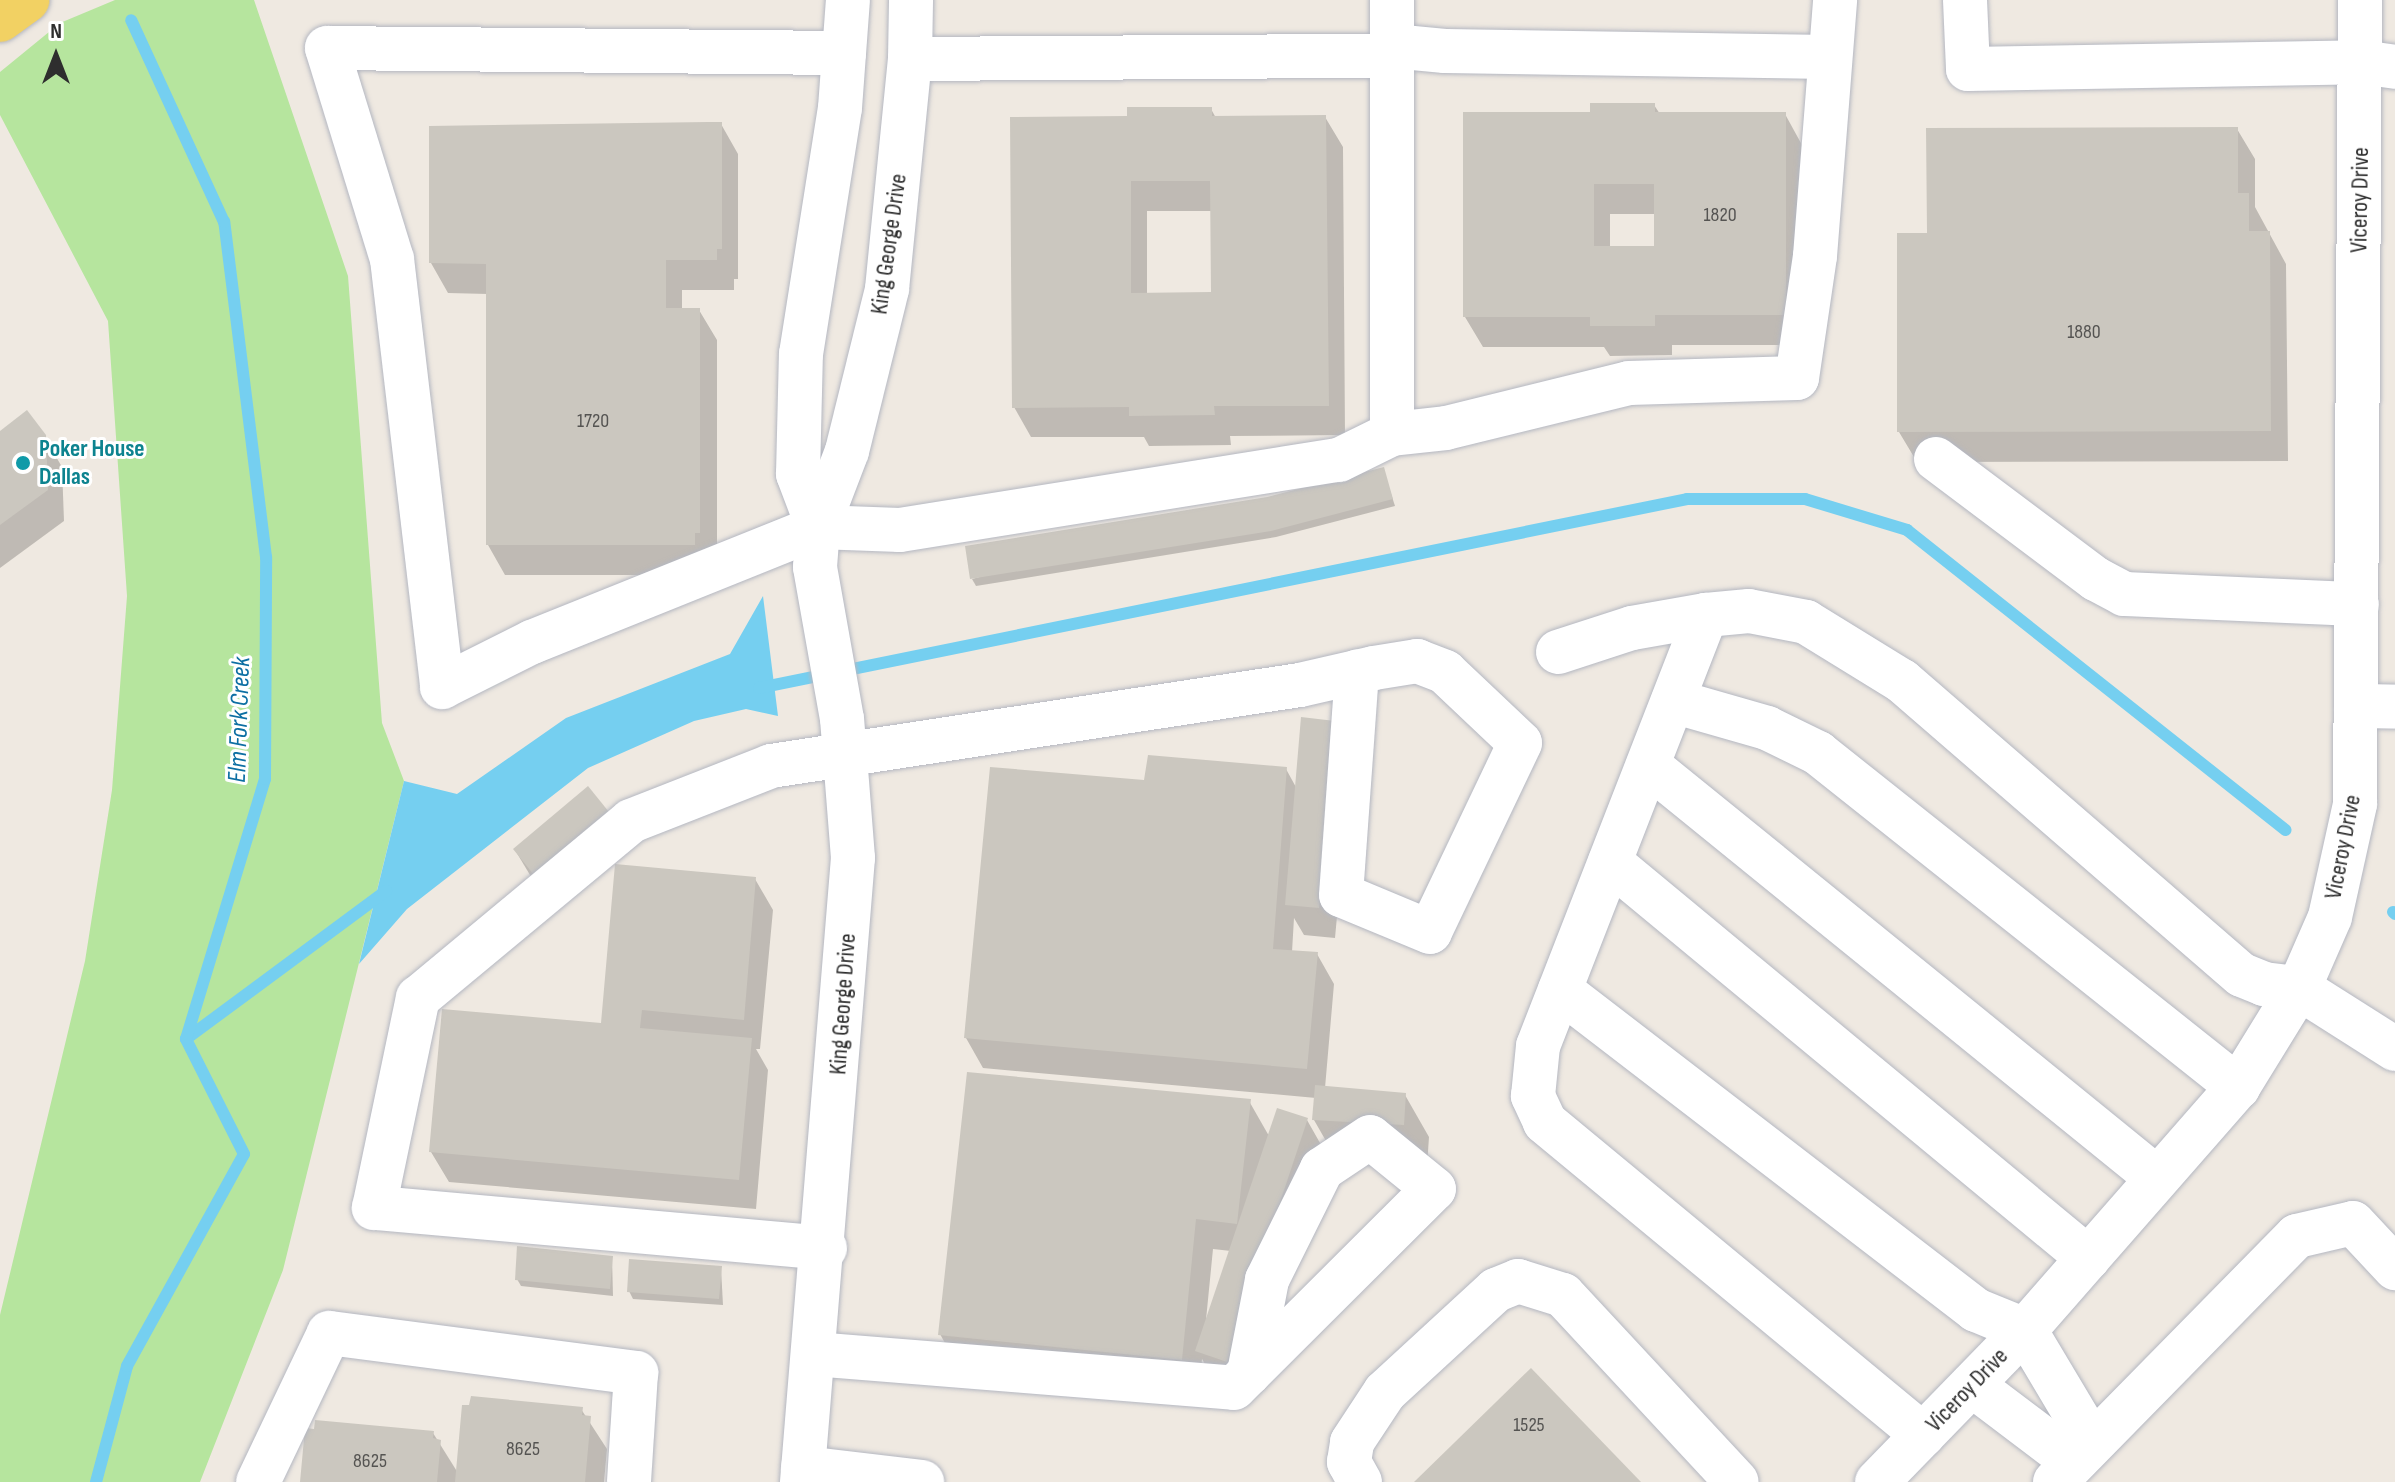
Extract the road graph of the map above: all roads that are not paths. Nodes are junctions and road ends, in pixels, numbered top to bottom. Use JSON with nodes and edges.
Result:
{"nodes":[{"id":1,"x":28,"y":0,"type":"edge"},
{"id":2,"x":848,"y":0,"type":"edge"},
{"id":3,"x":911,"y":0,"type":"edge"},
{"id":4,"x":1392,"y":0,"type":"edge"},
{"id":5,"x":1835,"y":0,"type":"edge"},
{"id":6,"x":1965,"y":0,"type":"edge"},
{"id":7,"x":2360,"y":0,"type":"edge"},
{"id":8,"x":0,"y":20,"type":"edge"},
{"id":9,"x":1392,"y":51,"type":"junction"},
{"id":10,"x":844,"y":53,"type":"junction"},
{"id":11,"x":1829,"y":57,"type":"junction"},
{"id":12,"x":910,"y":59,"type":"junction"},
{"id":13,"x":2378,"y":64,"type":"edge"},
{"id":14,"x":2376,"y":387,"type":"edge"},
{"id":15,"x":1392,"y":434,"type":"junction"},
{"id":16,"x":1936,"y":459,"type":"dead end"},
{"id":17,"x":2376,"y":487,"type":"edge"},
{"id":18,"x":816,"y":547,"type":"junction"},
{"id":19,"x":2357,"y":604,"type":"junction"},
{"id":20,"x":1706,"y":615,"type":"junction"},
{"id":21,"x":1558,"y":652,"type":"dead end"},
{"id":22,"x":1357,"y":672,"type":"junction"},
{"id":23,"x":1673,"y":701,"type":"junction"},
{"id":24,"x":2376,"y":707,"type":"edge"},
{"id":25,"x":844,"y":738,"type":"junction"},
{"id":26,"x":1648,"y":765,"type":"junction"},
{"id":27,"x":1610,"y":862,"type":"junction"},
{"id":28,"x":2299,"y":988,"type":"junction"},
{"id":29,"x":1560,"y":990,"type":"junction"},
{"id":30,"x":2395,"y":1049,"type":"edge"},
{"id":31,"x":2238,"y":1087,"type":"junction"},
{"id":32,"x":2157,"y":1178,"type":"junction"},
{"id":33,"x":825,"y":1248,"type":"junction"},
{"id":34,"x":2088,"y":1258,"type":"junction"},
{"id":35,"x":2395,"y":1268,"type":"edge"},
{"id":36,"x":2025,"y":1330,"type":"junction"},
{"id":37,"x":814,"y":1354,"type":"junction"},
{"id":38,"x":1249,"y":1373,"type":"junction"},
{"id":39,"x":1972,"y":1385,"type":"junction"},
{"id":40,"x":1923,"y":1435,"type":"junction"},
{"id":41,"x":2069,"y":1468,"type":"edge"},
{"id":42,"x":802,"y":1475,"type":"edge"},
{"id":43,"x":258,"y":1482,"type":"edge"},
{"id":44,"x":629,"y":1482,"type":"edge"},
{"id":45,"x":922,"y":1482,"type":"edge"},
{"id":46,"x":1360,"y":1482,"type":"edge"},
{"id":47,"x":1737,"y":1482,"type":"edge"},
{"id":48,"x":1877,"y":1482,"type":"edge"}],
"edges":[{"from":1,"to":8,"type":"main road"},
{"from":2,"to":10,"type":"street","name":"King George Drive"},
{"from":3,"to":12,"type":"street","name":"King George Drive"},
{"from":4,"to":9,"type":"street"},
{"from":5,"to":11,"type":"street"},
{"from":6,"to":13,"type":"street"},
{"from":7,"to":13,"type":"street","name":"Viceroy Drive"},
{"from":9,"to":11,"type":"street"},
{"from":9,"to":12,"type":"street"},
{"from":9,"to":15,"type":"street"},
{"from":10,"to":18,"type":"street","name":"King George Drive"},
{"from":10,"to":18,"type":"street"},
{"from":11,"to":15,"type":"street"},
{"from":12,"to":18,"type":"street","name":"King George Drive"},
{"from":13,"to":14,"type":"street","name":"Viceroy Drive"},
{"from":14,"to":17,"type":"street","name":"Viceroy Drive"},
{"from":15,"to":18,"type":"street"},
{"from":16,"to":19,"type":"street"},
{"from":17,"to":19,"type":"street","name":"Viceroy Drive"},
{"from":18,"to":25,"type":"street","name":"King George Drive"},
{"from":19,"to":24,"type":"street","name":"Viceroy Drive"},
{"from":20,"to":21,"type":"street"},
{"from":20,"to":23,"type":"street"},
{"from":20,"to":28,"type":"street"},
{"from":22,"to":22,"type":"street"},
{"from":22,"to":25,"type":"street"},
{"from":23,"to":26,"type":"street"},
{"from":23,"to":31,"type":"street"},
{"from":24,"to":28,"type":"street","name":"Viceroy Drive"},
{"from":25,"to":33,"type":"street","name":"King George Drive"},
{"from":25,"to":33,"type":"street"},
{"from":26,"to":27,"type":"street"},
{"from":26,"to":32,"type":"street"},
{"from":27,"to":29,"type":"street"},
{"from":27,"to":34,"type":"street"},
{"from":28,"to":30,"type":"street"},
{"from":28,"to":31,"type":"street","name":"Viceroy Drive"},
{"from":29,"to":36,"type":"street"},
{"from":29,"to":40,"type":"street"},
{"from":31,"to":32,"type":"street","name":"Viceroy Drive"},
{"from":32,"to":34,"type":"street","name":"Viceroy Drive"},
{"from":33,"to":37,"type":"street","name":"King George Drive"},
{"from":34,"to":36,"type":"street","name":"Viceroy Drive"},
{"from":35,"to":41,"type":"street"},
{"from":36,"to":39,"type":"street","name":"Viceroy Drive"},
{"from":36,"to":41,"type":"street"},
{"from":37,"to":38,"type":"street"},
{"from":37,"to":42,"type":"street","name":"King George Drive"},
{"from":38,"to":38,"type":"street"},
{"from":39,"to":40,"type":"street","name":"Viceroy Drive"},
{"from":39,"to":41,"type":"street"},
{"from":40,"to":48,"type":"street","name":"Viceroy Drive"},
{"from":42,"to":45,"type":"street"},
{"from":43,"to":44,"type":"street"},
{"from":46,"to":47,"type":"street"}]}
